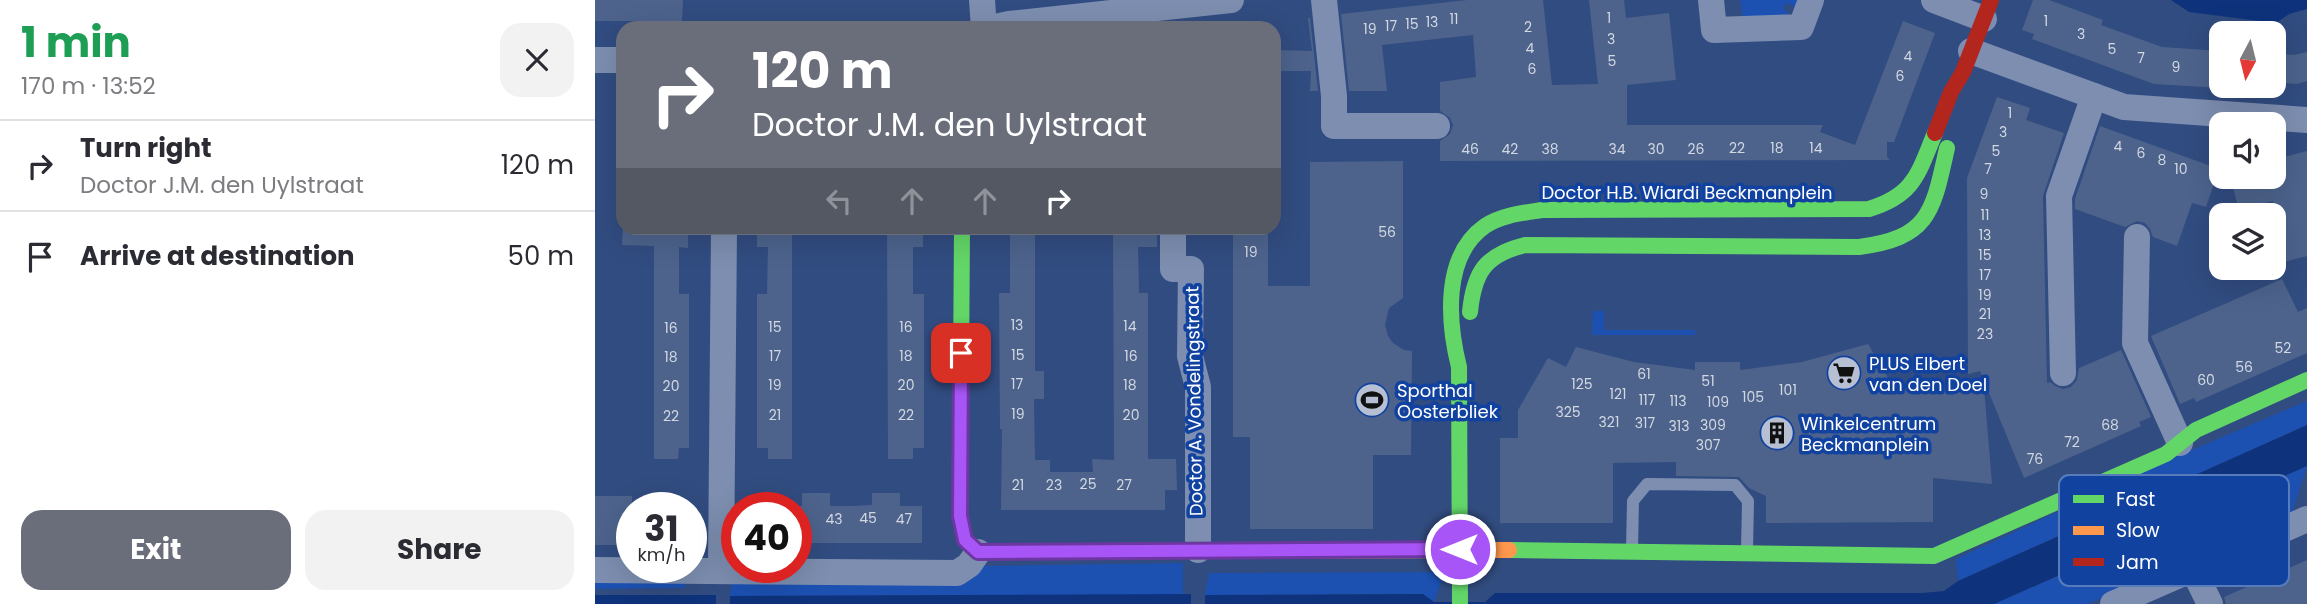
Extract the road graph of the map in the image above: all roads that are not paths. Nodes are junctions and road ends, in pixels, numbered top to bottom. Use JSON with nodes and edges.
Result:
{"nodes":[{"id":1,"x":982,"y":0,"type":"edge"},
{"id":2,"x":1231,"y":0,"type":"edge"},
{"id":3,"x":1324,"y":0,"type":"edge"},
{"id":4,"x":1711,"y":0,"type":"edge"},
{"id":5,"x":1811,"y":0,"type":"edge"},
{"id":6,"x":1934,"y":0,"type":"edge"},
{"id":7,"x":1987,"y":9,"type":"edge"},
{"id":8,"x":1169,"y":18,"type":"edge"},
{"id":9,"x":983,"y":21,"type":"edge"},
{"id":10,"x":1089,"y":21,"type":"edge"},
{"id":11,"x":595,"y":60,"type":"edge"},
{"id":12,"x":616,"y":61,"type":"edge"},
{"id":13,"x":1967,"y":61,"type":"junction"},
{"id":14,"x":2094,"y":96,"type":"junction"},
{"id":15,"x":2307,"y":120,"type":"edge"},
{"id":16,"x":1437,"y":125,"type":"dead end"},
{"id":17,"x":724,"y":235,"type":"edge"},
{"id":18,"x":962,"y":235,"type":"edge"},
{"id":19,"x":1173,"y":235,"type":"edge"},
{"id":20,"x":2137,"y":237,"type":"dead end"},
{"id":21,"x":1459,"y":367,"type":"junction"},
{"id":22,"x":2063,"y":373,"type":"dead end"},
{"id":23,"x":2307,"y":380,"type":"edge"},
{"id":24,"x":2180,"y":443,"type":"junction"},
{"id":25,"x":2117,"y":475,"type":"edge"},
{"id":26,"x":722,"y":492,"type":"edge"},
{"id":27,"x":2059,"y":500,"type":"edge"},
{"id":28,"x":2307,"y":519,"type":"edge"},
{"id":29,"x":2289,"y":527,"type":"edge"},
{"id":30,"x":1460,"y":549,"type":"junction"},
{"id":31,"x":1198,"y":550,"type":"junction"},
{"id":32,"x":978,"y":552,"type":"junction"},
{"id":33,"x":1632,"y":553,"type":"junction"},
{"id":34,"x":1747,"y":555,"type":"junction"},
{"id":35,"x":721,"y":569,"type":"edge"},
{"id":36,"x":595,"y":570,"type":"edge"},
{"id":37,"x":812,"y":571,"type":"edge"},
{"id":38,"x":2154,"y":586,"type":"edge"},
{"id":39,"x":2201,"y":586,"type":"edge"},
{"id":40,"x":1460,"y":598,"type":"edge"},
{"id":41,"x":2113,"y":604,"type":"edge"},
{"id":42,"x":2210,"y":604,"type":"edge"}],
"edges":[{"from":1,"to":9,"type":"street"},
{"from":2,"to":8,"type":"street"},
{"from":3,"to":16,"type":"street"},
{"from":4,"to":5,"type":"street"},
{"from":6,"to":7,"type":"street"},
{"from":7,"to":13,"type":"street"},
{"from":8,"to":10,"type":"street"},
{"from":11,"to":12,"type":"street"},
{"from":13,"to":14,"type":"street"},
{"from":13,"to":21,"type":"street","name":"Doctor H.B. Wiardi Beckmanplein"},
{"from":13,"to":21,"type":"street","name":"Doctor H.B. Wiardi Beckmanplein"},
{"from":14,"to":15,"type":"street"},
{"from":14,"to":22,"type":"street"},
{"from":17,"to":26,"type":"street"},
{"from":18,"to":32,"type":"street"},
{"from":19,"to":31,"type":"street","name":"Doctor A. Vondelingstraat"},
{"from":20,"to":24,"type":"street"},
{"from":21,"to":30,"type":"street","name":"Doctor H.B. Wiardi Beckmanplein"},
{"from":23,"to":24,"type":"street"},
{"from":24,"to":25,"type":"street"},
{"from":27,"to":34,"type":"street"},
{"from":28,"to":29,"type":"street"},
{"from":30,"to":31,"type":"street"},
{"from":30,"to":33,"type":"street"},
{"from":30,"to":40,"type":"street","name":"Doctor H.B. Wiardi Beckmanplein"},
{"from":31,"to":32,"type":"street"},
{"from":32,"to":37,"type":"street"},
{"from":33,"to":34,"type":"street"},
{"from":33,"to":34,"type":"lane"},
{"from":35,"to":36,"type":"street"},
{"from":38,"to":41,"type":"street"},
{"from":39,"to":42,"type":"street"}]}
